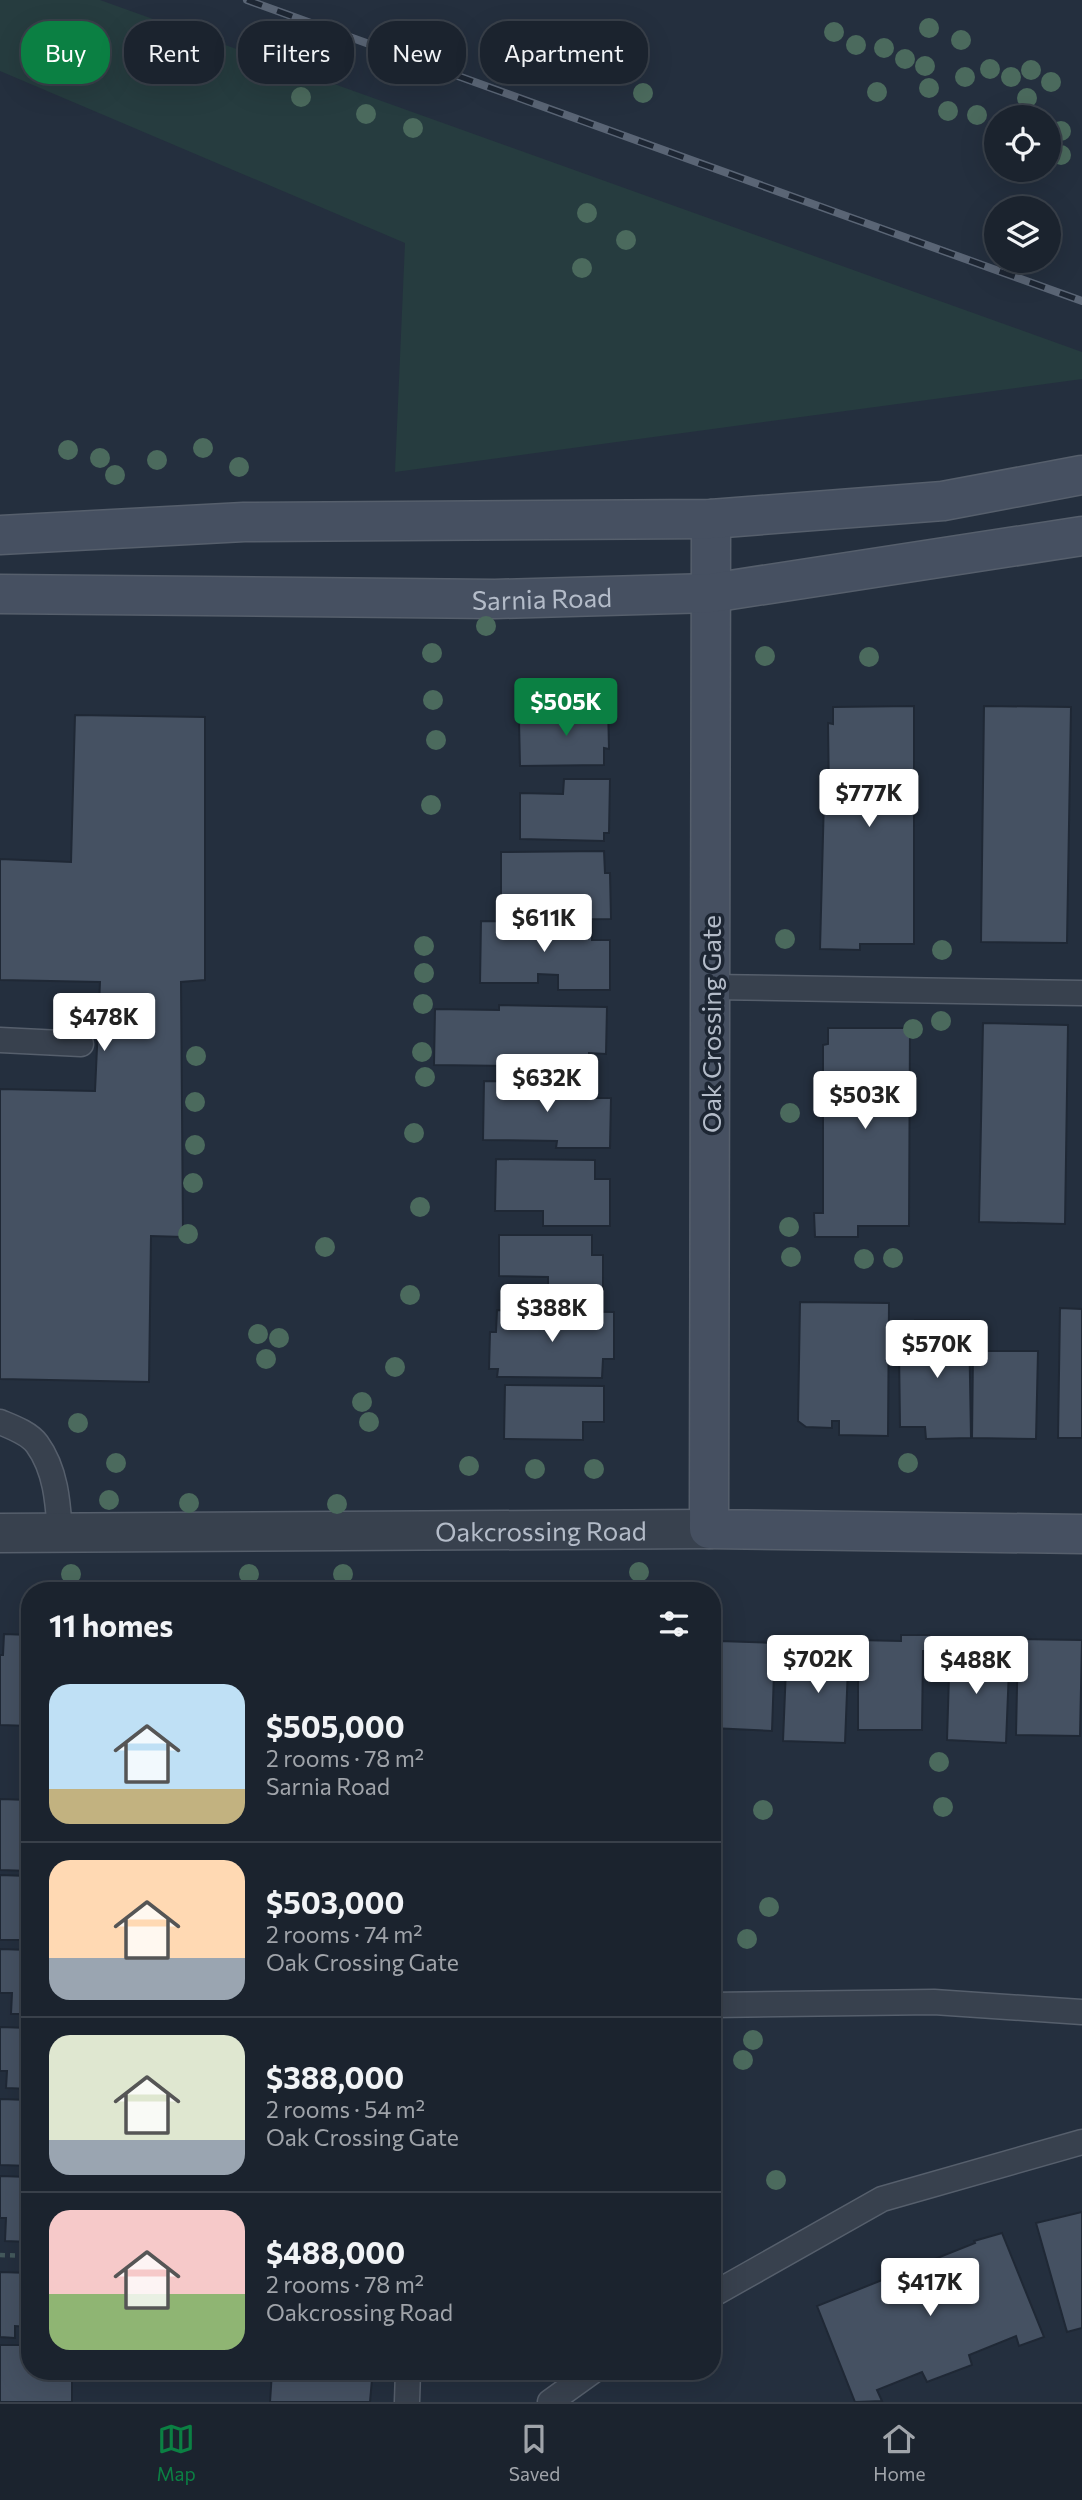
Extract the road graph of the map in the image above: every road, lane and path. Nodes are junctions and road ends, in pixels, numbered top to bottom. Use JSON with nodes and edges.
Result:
{"nodes":[{"id":1,"x":1082,"y":475,"type":"edge"},
{"id":2,"x":711,"y":519,"type":"junction"},
{"id":3,"x":0,"y":535,"type":"edge"},
{"id":4,"x":1082,"y":536,"type":"edge"},
{"id":5,"x":711,"y":593,"type":"junction"},
{"id":6,"x":0,"y":594,"type":"edge"},
{"id":7,"x":710,"y":987,"type":"junction"},
{"id":8,"x":1082,"y":993,"type":"edge"},
{"id":9,"x":0,"y":1040,"type":"edge"},
{"id":10,"x":81,"y":1044,"type":"dead end"},
{"id":11,"x":0,"y":1422,"type":"edge"},
{"id":12,"x":709,"y":1529,"type":"junction"},
{"id":13,"x":0,"y":1533,"type":"edge"},
{"id":14,"x":61,"y":1534,"type":"junction"},
{"id":15,"x":1082,"y":1534,"type":"edge"},
{"id":16,"x":721,"y":2005,"type":"edge"},
{"id":17,"x":1082,"y":2012,"type":"edge"},
{"id":18,"x":1082,"y":2142,"type":"edge"},
{"id":19,"x":0,"y":2255,"type":"edge"},
{"id":20,"x":21,"y":2256,"type":"edge"},
{"id":21,"x":721,"y":2290,"type":"edge"},
{"id":22,"x":408,"y":2380,"type":"edge"},
{"id":23,"x":581,"y":2380,"type":"edge"},
{"id":24,"x":407,"y":2402,"type":"edge"},
{"id":25,"x":550,"y":2402,"type":"edge"}],
"edges":[{"from":1,"to":2,"type":"main road"},
{"from":2,"to":3,"type":"main road"},
{"from":2,"to":5,"type":"main road","name":"Oak Crossing Gate"},
{"from":4,"to":5,"type":"main road","name":"Sarnia Road"},
{"from":5,"to":6,"type":"main road","name":"Sarnia Road"},
{"from":5,"to":7,"type":"main road","name":"Oak Crossing Gate"},
{"from":7,"to":8,"type":"lane"},
{"from":7,"to":12,"type":"main road","name":"Oak Crossing Gate"},
{"from":9,"to":10,"type":"lane"},
{"from":11,"to":14,"type":"lane"},
{"from":12,"to":14,"type":"street","name":"Oakcrossing Road"},
{"from":12,"to":15,"type":"main road","name":"Oakcrossing Road"},
{"from":13,"to":14,"type":"street","name":"Oakcrossing Road"},
{"from":16,"to":17,"type":"lane"},
{"from":18,"to":21,"type":"lane"},
{"from":19,"to":20,"type":"path"},
{"from":22,"to":24,"type":"lane"},
{"from":23,"to":25,"type":"lane"}]}
